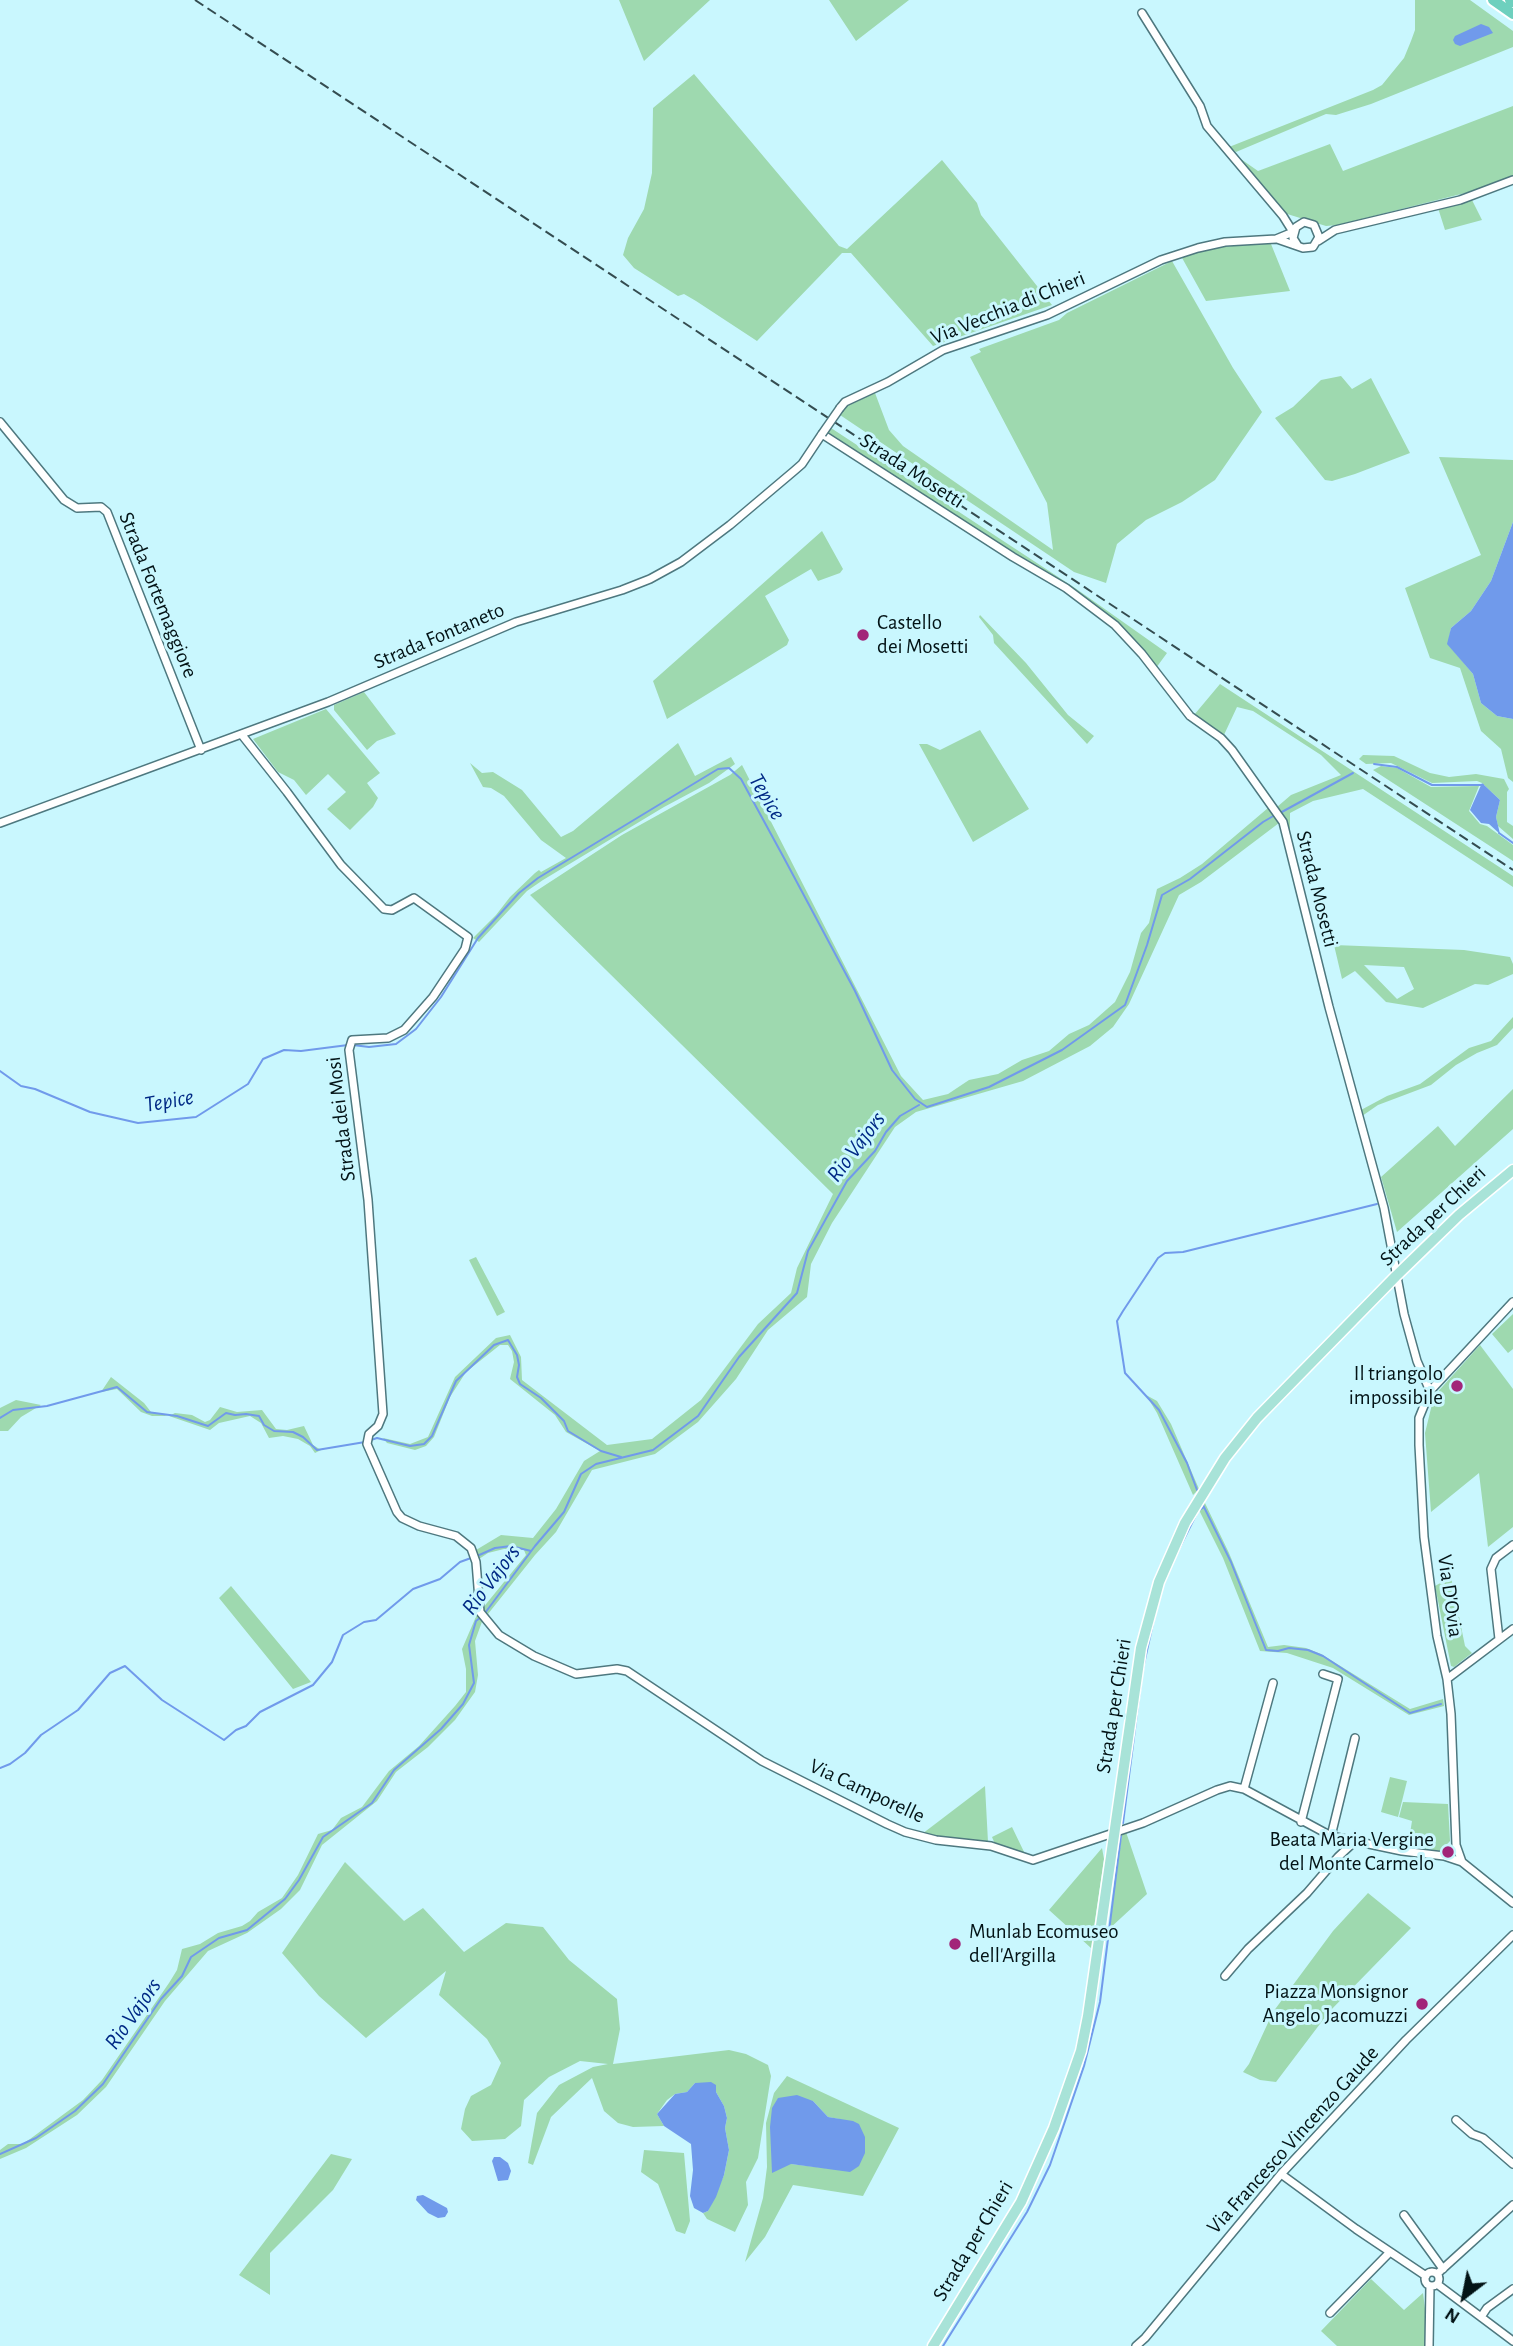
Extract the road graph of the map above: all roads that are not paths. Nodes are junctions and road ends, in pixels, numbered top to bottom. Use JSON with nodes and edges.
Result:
{"nodes":[{"id":1,"x":1493,"y":0,"type":"edge"},
{"id":2,"x":1142,"y":13,"type":"dead end"},
{"id":3,"x":1513,"y":14,"type":"edge"},
{"id":4,"x":1513,"y":180,"type":"edge"},
{"id":5,"x":1283,"y":216,"type":"junction"},
{"id":6,"x":1299,"y":223,"type":"junction"},
{"id":7,"x":1314,"y":225,"type":"junction"},
{"id":8,"x":1335,"y":230,"type":"junction"},
{"id":9,"x":1293,"y":232,"type":"junction"},
{"id":10,"x":1276,"y":239,"type":"junction"},
{"id":11,"x":1318,"y":241,"type":"junction"},
{"id":12,"x":1298,"y":246,"type":"junction"},
{"id":13,"x":840,"y":408,"type":"joint"},
{"id":14,"x":0,"y":422,"type":"edge"},
{"id":15,"x":822,"y":434,"type":"junction"},
{"id":16,"x":242,"y":735,"type":"junction"},
{"id":17,"x":201,"y":750,"type":"junction"},
{"id":18,"x":0,"y":823,"type":"edge"},
{"id":19,"x":1513,"y":1170,"type":"edge"},
{"id":20,"x":1396,"y":1276,"type":"junction"},
{"id":21,"x":1513,"y":1302,"type":"edge"},
{"id":22,"x":1430,"y":1391,"type":"junction"},
{"id":23,"x":1513,"y":1545,"type":"edge"},
{"id":24,"x":478,"y":1585,"type":"joint"},
{"id":25,"x":1513,"y":1629,"type":"edge"},
{"id":26,"x":1499,"y":1639,"type":"junction"},
{"id":27,"x":1323,"y":1674,"type":"dead end"},
{"id":28,"x":1447,"y":1679,"type":"junction"},
{"id":29,"x":1273,"y":1683,"type":"dead end"},
{"id":30,"x":1355,"y":1738,"type":"dead end"},
{"id":31,"x":1244,"y":1789,"type":"junction"},
{"id":32,"x":1301,"y":1822,"type":"junction"},
{"id":33,"x":1115,"y":1831,"type":"junction"},
{"id":34,"x":1331,"y":1836,"type":"junction"},
{"id":35,"x":1353,"y":1843,"type":"junction"},
{"id":36,"x":1462,"y":1862,"type":"junction"},
{"id":37,"x":1513,"y":1903,"type":"edge"},
{"id":38,"x":1513,"y":1935,"type":"edge"},
{"id":39,"x":1226,"y":1976,"type":"dead end"},
{"id":40,"x":1457,"y":2120,"type":"dead end"},
{"id":41,"x":1513,"y":2164,"type":"edge"},
{"id":42,"x":1281,"y":2174,"type":"junction"},
{"id":43,"x":1510,"y":2208,"type":"edge"},
{"id":44,"x":1404,"y":2215,"type":"dead end"},
{"id":45,"x":1513,"y":2218,"type":"edge"},
{"id":46,"x":1390,"y":2252,"type":"junction"},
{"id":47,"x":1440,"y":2272,"type":"junction"},
{"id":48,"x":1426,"y":2276,"type":"junction"},
{"id":49,"x":1434,"y":2285,"type":"junction"},
{"id":50,"x":1513,"y":2289,"type":"edge"},
{"id":51,"x":1330,"y":2312,"type":"dead end"},
{"id":52,"x":1481,"y":2318,"type":"junction"},
{"id":53,"x":1513,"y":2341,"type":"edge"},
{"id":54,"x":933,"y":2346,"type":"edge"},
{"id":55,"x":1136,"y":2346,"type":"edge"},
{"id":56,"x":1429,"y":2346,"type":"edge"}],
"edges":[{"from":1,"to":3,"type":"highway"},
{"from":2,"to":5,"type":"street"},
{"from":4,"to":8,"type":"street"},
{"from":5,"to":6,"type":"street"},
{"from":5,"to":9,"type":"street"},
{"from":6,"to":7,"type":"street"},
{"from":6,"to":9,"type":"street"},
{"from":7,"to":8,"type":"street"},
{"from":7,"to":11,"type":"street"},
{"from":8,"to":11,"type":"street"},
{"from":9,"to":10,"type":"street","name":"Via Vecchia di Chieri"},
{"from":9,"to":12,"type":"street"},
{"from":10,"to":12,"type":"street","name":"Via Vecchia di Chieri"},
{"from":10,"to":13,"type":"street","name":"Via Vecchia di Chieri"},
{"from":11,"to":12,"type":"street"},
{"from":13,"to":15,"type":"street","name":"Strada Fontaneto","bridge":true},
{"from":14,"to":17,"type":"street","name":"Strada Fortemaggiore"},
{"from":15,"to":16,"type":"street","name":"Strada Fontaneto"},
{"from":15,"to":20,"type":"street","name":"Strada Mosetti"},
{"from":16,"to":17,"type":"street","name":"Strada Fontaneto"},
{"from":16,"to":24,"type":"street","name":"Strada dei Mosi"},
{"from":17,"to":18,"type":"street","name":"Strada Fontaneto"},
{"from":19,"to":20,"type":"main road","name":"Strada per Chieri"},
{"from":20,"to":22,"type":"street","name":"Strada Mosetti"},
{"from":20,"to":33,"type":"main road","name":"Strada per Chieri"},
{"from":21,"to":22,"type":"street","name":"Via D'Ovia"},
{"from":22,"to":28,"type":"street","name":"Via D'Ovia"},
{"from":23,"to":26,"type":"street"},
{"from":24,"to":33,"type":"street","name":"Via Camporelle"},
{"from":25,"to":26,"type":"street"},
{"from":26,"to":28,"type":"street"},
{"from":27,"to":32,"type":"street"},
{"from":28,"to":36,"type":"street","name":"Via D'Ovia"},
{"from":29,"to":31,"type":"street"},
{"from":30,"to":34,"type":"street"},
{"from":31,"to":32,"type":"street"},
{"from":31,"to":33,"type":"street","name":"Via Camporelle"},
{"from":32,"to":34,"type":"street"},
{"from":33,"to":54,"type":"main road","name":"Strada per Chieri"},
{"from":34,"to":35,"type":"street"},
{"from":35,"to":36,"type":"street"},
{"from":35,"to":39,"type":"street"},
{"from":36,"to":37,"type":"street"},
{"from":38,"to":42,"type":"street","name":"Via Francesco Vincenzo Gaude"},
{"from":40,"to":41,"type":"street"},
{"from":42,"to":46,"type":"street"},
{"from":42,"to":55,"type":"street","name":"Via Francesco Vincenzo Gaude"},
{"from":43,"to":45,"type":"street"},
{"from":43,"to":47,"type":"street"},
{"from":44,"to":47,"type":"street"},
{"from":46,"to":48,"type":"street"},
{"from":46,"to":51,"type":"street"},
{"from":47,"to":48,"type":"street"},
{"from":47,"to":49,"type":"street"},
{"from":48,"to":49,"type":"street"},
{"from":49,"to":52,"type":"street"},
{"from":49,"to":56,"type":"street"},
{"from":50,"to":52,"type":"street"},
{"from":52,"to":53,"type":"street"}]}
